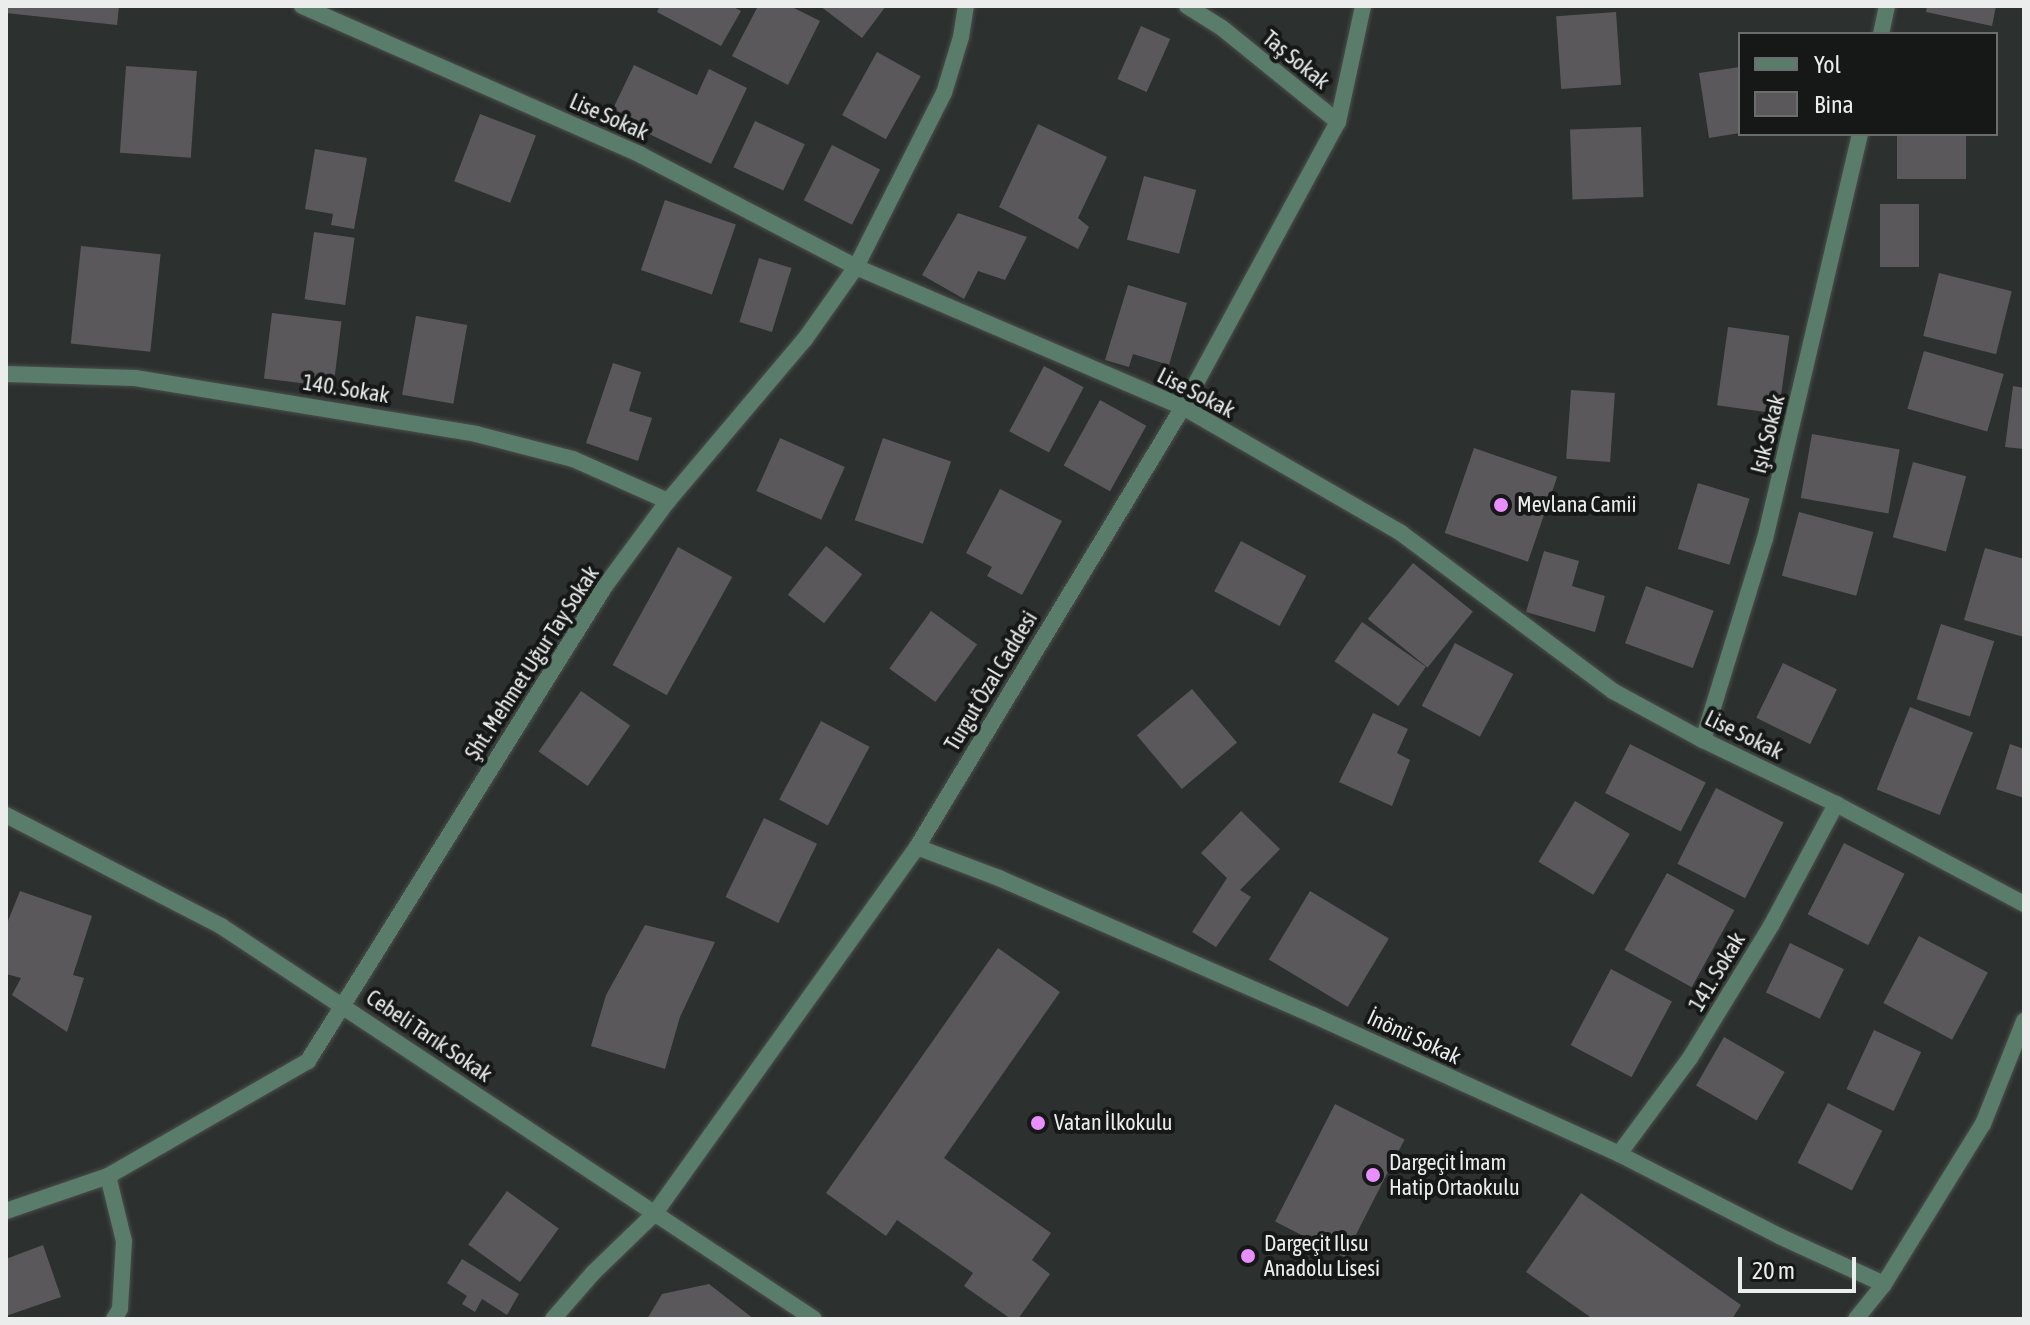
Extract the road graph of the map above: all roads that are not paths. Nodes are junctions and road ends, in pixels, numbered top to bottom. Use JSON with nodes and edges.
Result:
{"nodes":[{"id":1,"x":302,"y":6,"type":"edge"},
{"id":2,"x":966,"y":6,"type":"edge"},
{"id":3,"x":1187,"y":6,"type":"edge"},
{"id":4,"x":1363,"y":6,"type":"edge"},
{"id":5,"x":1887,"y":6,"type":"edge"},
{"id":6,"x":1881,"y":32,"type":"edge"},
{"id":7,"x":1338,"y":122,"type":"junction"},
{"id":8,"x":1860,"y":136,"type":"edge"},
{"id":9,"x":856,"y":267,"type":"junction"},
{"id":10,"x":6,"y":374,"type":"edge"},
{"id":11,"x":1183,"y":407,"type":"junction"},
{"id":12,"x":668,"y":501,"type":"junction"},
{"id":13,"x":1703,"y":740,"type":"junction"},
{"id":14,"x":1836,"y":804,"type":"junction"},
{"id":15,"x":6,"y":815,"type":"edge"},
{"id":16,"x":917,"y":847,"type":"junction"},
{"id":17,"x":2024,"y":904,"type":"edge"},
{"id":18,"x":345,"y":1007,"type":"junction"},
{"id":19,"x":2024,"y":1021,"type":"edge"},
{"id":20,"x":1619,"y":1154,"type":"junction"},
{"id":21,"x":108,"y":1176,"type":"junction"},
{"id":22,"x":6,"y":1211,"type":"edge"},
{"id":23,"x":655,"y":1213,"type":"junction"},
{"id":24,"x":1884,"y":1284,"type":"junction"},
{"id":25,"x":114,"y":1319,"type":"edge"},
{"id":26,"x":553,"y":1319,"type":"edge"},
{"id":27,"x":814,"y":1319,"type":"edge"},
{"id":28,"x":1856,"y":1319,"type":"edge"}],
"edges":[{"from":1,"to":9,"type":"street","name":"Lise Sokak"},
{"from":2,"to":9,"type":"street","name":"Şht. Mehmet Uğur Tay Sokak"},
{"from":3,"to":7,"type":"street","name":"Taş Sokak"},
{"from":4,"to":7,"type":"street","name":"Turgut Özal Caddesi"},
{"from":5,"to":6,"type":"street"},
{"from":7,"to":11,"type":"street","name":"Turgut Özal Caddesi"},
{"from":8,"to":13,"type":"street","name":"Işık Sokak"},
{"from":9,"to":11,"type":"street","name":"Lise Sokak"},
{"from":9,"to":12,"type":"street","name":"Şht. Mehmet Uğur Tay Sokak"},
{"from":10,"to":12,"type":"street","name":"140. Sokak"},
{"from":11,"to":13,"type":"street","name":"Lise Sokak"},
{"from":11,"to":16,"type":"street","name":"Turgut Özal Caddesi"},
{"from":12,"to":18,"type":"street","name":"Şht. Mehmet Uğur Tay Sokak"},
{"from":13,"to":14,"type":"street","name":"Lise Sokak"},
{"from":14,"to":17,"type":"street","name":"Lise Sokak"},
{"from":14,"to":20,"type":"street","name":"141. Sokak"},
{"from":15,"to":18,"type":"street","name":"Cebeli Tarık Sokak"},
{"from":16,"to":20,"type":"street","name":"İnönü Sokak"},
{"from":16,"to":23,"type":"street","name":"Turgut Özal Caddesi"},
{"from":18,"to":21,"type":"street","name":"Şht. Mehmet Uğur Tay Sokak"},
{"from":18,"to":23,"type":"street","name":"Cebeli Tarık Sokak"},
{"from":19,"to":24,"type":"street"},
{"from":20,"to":24,"type":"street","name":"İnönü Sokak"},
{"from":21,"to":22,"type":"street","name":"Şht. Mehmet Uğur Tay Sokak"},
{"from":21,"to":25,"type":"street"},
{"from":23,"to":26,"type":"street","name":"Turgut Özal Caddesi"},
{"from":23,"to":27,"type":"street","name":"Cebeli Tarık Sokak"},
{"from":24,"to":28,"type":"street"}]}
